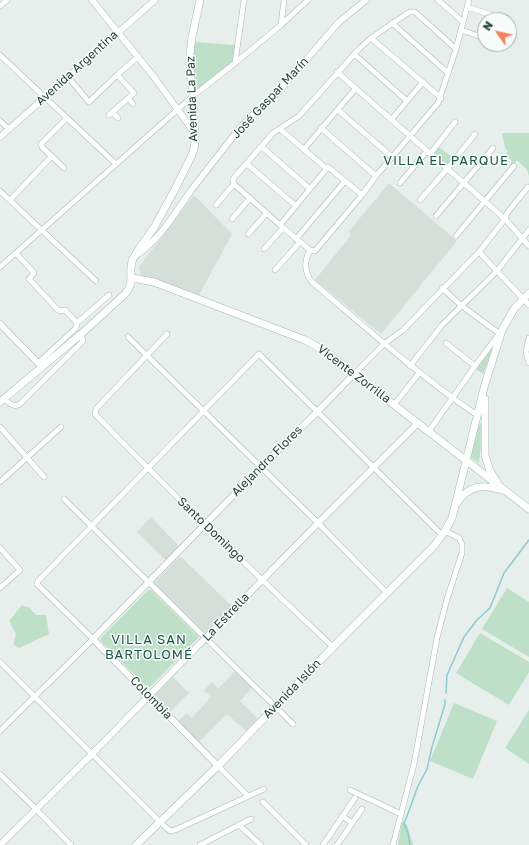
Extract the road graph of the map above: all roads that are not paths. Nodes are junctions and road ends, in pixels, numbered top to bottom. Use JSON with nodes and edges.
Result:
{"nodes":[{"id":1,"x":7,"y":0,"type":"edge"},
{"id":2,"x":92,"y":0,"type":"edge"},
{"id":3,"x":155,"y":0,"type":"edge"},
{"id":4,"x":200,"y":0,"type":"edge"},
{"id":5,"x":244,"y":0,"type":"edge"},
{"id":6,"x":284,"y":0,"type":"edge"},
{"id":7,"x":308,"y":0,"type":"edge"},
{"id":8,"x":366,"y":0,"type":"edge"},
{"id":9,"x":438,"y":0,"type":"edge"},
{"id":10,"x":470,"y":0,"type":"edge"},
{"id":11,"x":0,"y":6,"type":"edge"},
{"id":12,"x":467,"y":7,"type":"junction"},
{"id":13,"x":482,"y":12,"type":"edge"},
{"id":14,"x":463,"y":22,"type":"junction"},
{"id":15,"x":392,"y":23,"type":"junction"},
{"id":16,"x":281,"y":25,"type":"junction"},
{"id":17,"x":461,"y":30,"type":"junction"},
{"id":18,"x":118,"y":32,"type":"junction"},
{"id":19,"x":477,"y":35,"type":"edge"},
{"id":20,"x":371,"y":38,"type":"junction"},
{"id":21,"x":456,"y":49,"type":"junction"},
{"id":22,"x":354,"y":54,"type":"junction"},
{"id":23,"x":0,"y":55,"type":"edge"},
{"id":24,"x":138,"y":57,"type":"junction"},
{"id":25,"x":235,"y":64,"type":"junction"},
{"id":26,"x":337,"y":72,"type":"junction"},
{"id":27,"x":448,"y":73,"type":"junction"},
{"id":28,"x":117,"y":75,"type":"junction"},
{"id":29,"x":68,"y":77,"type":"junction"},
{"id":30,"x":422,"y":82,"type":"junction"},
{"id":31,"x":356,"y":88,"type":"junction"},
{"id":32,"x":193,"y":96,"type":"junction"},
{"id":33,"x":45,"y":97,"type":"junction"},
{"id":34,"x":128,"y":98,"type":"junction"},
{"id":35,"x":440,"y":98,"type":"junction"},
{"id":36,"x":407,"y":101,"type":"junction"},
{"id":37,"x":133,"y":104,"type":"dead end"},
{"id":38,"x":178,"y":109,"type":"junction"},
{"id":39,"x":338,"y":110,"type":"junction"},
{"id":40,"x":67,"y":118,"type":"junction"},
{"id":41,"x":118,"y":118,"type":"dead end"},
{"id":42,"x":391,"y":120,"type":"junction"},
{"id":43,"x":0,"y":121,"type":"edge"},
{"id":44,"x":455,"y":122,"type":"dead end"},
{"id":45,"x":321,"y":128,"type":"junction"},
{"id":46,"x":9,"y":129,"type":"junction"},
{"id":47,"x":280,"y":129,"type":"junction"},
{"id":48,"x":194,"y":132,"type":"junction"},
{"id":49,"x":475,"y":134,"type":"dead end"},
{"id":50,"x":410,"y":136,"type":"junction"},
{"id":51,"x":0,"y":137,"type":"edge"},
{"id":52,"x":262,"y":146,"type":"junction"},
{"id":53,"x":493,"y":148,"type":"dead end"},
{"id":54,"x":304,"y":149,"type":"junction"},
{"id":55,"x":429,"y":153,"type":"junction"},
{"id":56,"x":52,"y":156,"type":"junction"},
{"id":57,"x":392,"y":157,"type":"junction"},
{"id":58,"x":116,"y":164,"type":"junction"},
{"id":59,"x":247,"y":164,"type":"junction"},
{"id":60,"x":514,"y":166,"type":"dead end"},
{"id":61,"x":64,"y":168,"type":"dead end"},
{"id":62,"x":327,"y":168,"type":"junction"},
{"id":63,"x":448,"y":169,"type":"junction"},
{"id":64,"x":376,"y":176,"type":"junction"},
{"id":65,"x":345,"y":182,"type":"junction"},
{"id":66,"x":400,"y":183,"type":"dead end"},
{"id":67,"x":465,"y":183,"type":"junction"},
{"id":68,"x":234,"y":184,"type":"junction"},
{"id":69,"x":528,"y":187,"type":"dead end"},
{"id":70,"x":310,"y":189,"type":"junction"},
{"id":71,"x":0,"y":191,"type":"edge"},
{"id":72,"x":362,"y":196,"type":"junction"},
{"id":73,"x":250,"y":198,"type":"junction"},
{"id":74,"x":10,"y":200,"type":"junction"},
{"id":75,"x":420,"y":200,"type":"dead end"},
{"id":76,"x":486,"y":201,"type":"junction"},
{"id":77,"x":216,"y":205,"type":"dead end"},
{"id":78,"x":296,"y":206,"type":"junction"},
{"id":79,"x":267,"y":213,"type":"junction"},
{"id":80,"x":436,"y":216,"type":"dead end"},
{"id":81,"x":232,"y":219,"type":"dead end"},
{"id":82,"x":505,"y":219,"type":"junction"},
{"id":83,"x":282,"y":226,"type":"junction"},
{"id":84,"x":41,"y":230,"type":"junction"},
{"id":85,"x":529,"y":230,"type":"edge"},
{"id":86,"x":248,"y":234,"type":"dead end"},
{"id":87,"x":456,"y":236,"type":"dead end"},
{"id":88,"x":522,"y":239,"type":"junction"},
{"id":89,"x":298,"y":240,"type":"junction"},
{"id":90,"x":529,"y":246,"type":"edge"},
{"id":91,"x":264,"y":249,"type":"dead end"},
{"id":92,"x":310,"y":250,"type":"junction"},
{"id":93,"x":478,"y":252,"type":"junction"},
{"id":94,"x":16,"y":253,"type":"junction"},
{"id":95,"x":134,"y":257,"type":"junction"},
{"id":96,"x":0,"y":267,"type":"edge"},
{"id":97,"x":275,"y":270,"type":"dead end"},
{"id":98,"x":497,"y":271,"type":"junction"},
{"id":99,"x":132,"y":278,"type":"junction"},
{"id":100,"x":96,"y":281,"type":"dead end"},
{"id":101,"x":442,"y":288,"type":"junction"},
{"id":102,"x":529,"y":293,"type":"edge"},
{"id":103,"x":109,"y":295,"type":"dead end"},
{"id":104,"x":523,"y":299,"type":"junction"},
{"id":105,"x":529,"y":305,"type":"edge"},
{"id":106,"x":462,"y":306,"type":"junction"},
{"id":107,"x":77,"y":323,"type":"junction"},
{"id":108,"x":0,"y":324,"type":"edge"},
{"id":109,"x":501,"y":332,"type":"junction"},
{"id":110,"x":167,"y":334,"type":"dead end"},
{"id":111,"x":80,"y":335,"type":"junction"},
{"id":112,"x":128,"y":337,"type":"dead end"},
{"id":113,"x":529,"y":338,"type":"edge"},
{"id":114,"x":446,"y":343,"type":"dead end"},
{"id":115,"x":384,"y":344,"type":"junction"},
{"id":116,"x":147,"y":355,"type":"junction"},
{"id":117,"x":529,"y":363,"type":"edge"},
{"id":118,"x":40,"y":365,"type":"junction"},
{"id":119,"x":410,"y":366,"type":"junction"},
{"id":120,"x":475,"y":366,"type":"junction"},
{"id":121,"x":419,"y":373,"type":"junction"},
{"id":122,"x":354,"y":374,"type":"junction"},
{"id":123,"x":486,"y":384,"type":"junction"},
{"id":124,"x":452,"y":398,"type":"junction"},
{"id":125,"x":2,"y":401,"type":"edge"},
{"id":126,"x":394,"y":405,"type":"junction"},
{"id":127,"x":204,"y":411,"type":"junction"},
{"id":128,"x":318,"y":411,"type":"junction"},
{"id":129,"x":476,"y":412,"type":"junction"},
{"id":130,"x":418,"y":423,"type":"junction"},
{"id":131,"x":61,"y":427,"type":"dead end"},
{"id":132,"x":0,"y":428,"type":"edge"},
{"id":133,"x":429,"y":431,"type":"junction"},
{"id":134,"x":26,"y":458,"type":"junction"},
{"id":135,"x":463,"y":459,"type":"junction"},
{"id":136,"x":261,"y":467,"type":"junction"},
{"id":137,"x":374,"y":467,"type":"junction"},
{"id":138,"x":147,"y":469,"type":"junction"},
{"id":139,"x":44,"y":477,"type":"dead end"},
{"id":140,"x":0,"y":482,"type":"edge"},
{"id":141,"x":506,"y":490,"type":"junction"},
{"id":142,"x":64,"y":499,"type":"dead end"},
{"id":143,"x":455,"y":506,"type":"junction"},
{"id":144,"x":529,"y":509,"type":"edge"},
{"id":145,"x":318,"y":523,"type":"junction"},
{"id":146,"x":204,"y":524,"type":"junction"},
{"id":147,"x":92,"y":526,"type":"junction"},
{"id":148,"x":444,"y":532,"type":"junction"},
{"id":149,"x":0,"y":548,"type":"edge"},
{"id":150,"x":262,"y":580,"type":"junction"},
{"id":151,"x":148,"y":582,"type":"junction"},
{"id":152,"x":0,"y":588,"type":"edge"},
{"id":153,"x":387,"y":593,"type":"junction"},
{"id":154,"x":93,"y":639,"type":"junction"},
{"id":155,"x":206,"y":639,"type":"junction"},
{"id":156,"x":332,"y":647,"type":"junction"},
{"id":157,"x":0,"y":662,"type":"edge"},
{"id":158,"x":149,"y":696,"type":"junction"},
{"id":159,"x":34,"y":697,"type":"junction"},
{"id":160,"x":275,"y":707,"type":"junction"},
{"id":161,"x":293,"y":724,"type":"dead end"},
{"id":162,"x":0,"y":731,"type":"edge"},
{"id":163,"x":92,"y":754,"type":"junction"},
{"id":164,"x":218,"y":766,"type":"junction"},
{"id":165,"x":0,"y":774,"type":"edge"},
{"id":166,"x":264,"y":789,"type":"dead end"},
{"id":167,"x":350,"y":790,"type":"dead end"},
{"id":168,"x":248,"y":796,"type":"junction"},
{"id":169,"x":354,"y":798,"type":"dead end"},
{"id":170,"x":264,"y":802,"type":"dead end"},
{"id":171,"x":36,"y":809,"type":"junction"},
{"id":172,"x":362,"y":810,"type":"dead end"},
{"id":173,"x":401,"y":814,"type":"junction"},
{"id":174,"x":342,"y":816,"type":"junction"},
{"id":175,"x":251,"y":819,"type":"dead end"},
{"id":176,"x":160,"y":822,"type":"junction"},
{"id":177,"x":352,"y":823,"type":"junction"},
{"id":178,"x":239,"y":825,"type":"junction"},
{"id":179,"x":0,"y":845,"type":"edge"},
{"id":180,"x":71,"y":845,"type":"edge"},
{"id":181,"x":136,"y":845,"type":"edge"},
{"id":182,"x":200,"y":845,"type":"edge"},
{"id":183,"x":262,"y":845,"type":"edge"},
{"id":184,"x":306,"y":845,"type":"edge"},
{"id":185,"x":323,"y":845,"type":"edge"},
{"id":186,"x":337,"y":845,"type":"edge"},
{"id":187,"x":393,"y":845,"type":"edge"}],
"edges":[{"from":1,"to":11,"type":"street"},
{"from":2,"to":18,"type":"street"},
{"from":3,"to":18,"type":"street","name":"Avenida Argentina"},
{"from":4,"to":32,"type":"main road","name":"Avenida La Paz"},
{"from":5,"to":25,"type":"street"},
{"from":6,"to":16,"type":"street"},
{"from":7,"to":16,"type":"street"},
{"from":8,"to":95,"type":"street","name":"José Gaspar Marín"},
{"from":9,"to":14,"type":"street"},
{"from":10,"to":12,"type":"street"},
{"from":12,"to":13,"type":"street"},
{"from":12,"to":14,"type":"street"},
{"from":14,"to":17,"type":"street"},
{"from":15,"to":20,"type":"street"},
{"from":15,"to":21,"type":"street"},
{"from":15,"to":27,"type":"street"},
{"from":16,"to":25,"type":"street"},
{"from":17,"to":19,"type":"street"},
{"from":17,"to":21,"type":"street"},
{"from":18,"to":24,"type":"street"},
{"from":18,"to":29,"type":"street","name":"Avenida Argentina"},
{"from":20,"to":22,"type":"street"},
{"from":20,"to":30,"type":"street"},
{"from":21,"to":27,"type":"street"},
{"from":22,"to":26,"type":"street"},
{"from":22,"to":36,"type":"street"},
{"from":23,"to":33,"type":"street"},
{"from":24,"to":28,"type":"street"},
{"from":24,"to":38,"type":"street"},
{"from":25,"to":32,"type":"street"},
{"from":26,"to":31,"type":"street"},
{"from":26,"to":47,"type":"street"},
{"from":27,"to":35,"type":"street"},
{"from":28,"to":29,"type":"street"},
{"from":28,"to":34,"type":"street"},
{"from":29,"to":33,"type":"street","name":"Avenida Argentina"},
{"from":30,"to":35,"type":"street"},
{"from":30,"to":36,"type":"street"},
{"from":31,"to":39,"type":"street"},
{"from":31,"to":42,"type":"street"},
{"from":32,"to":38,"type":"street"},
{"from":32,"to":48,"type":"main road","name":"Avenida La Paz"},
{"from":33,"to":40,"type":"street"},
{"from":33,"to":46,"type":"street","name":"Avenida Argentina"},
{"from":34,"to":37,"type":"street"},
{"from":34,"to":41,"type":"street"},
{"from":35,"to":50,"type":"street"},
{"from":36,"to":42,"type":"street"},
{"from":38,"to":48,"type":"street"},
{"from":38,"to":58,"type":"street"},
{"from":39,"to":45,"type":"street"},
{"from":39,"to":57,"type":"street"},
{"from":40,"to":56,"type":"street"},
{"from":40,"to":58,"type":"street"},
{"from":42,"to":50,"type":"street"},
{"from":43,"to":46,"type":"street"},
{"from":44,"to":55,"type":"street"},
{"from":45,"to":54,"type":"street"},
{"from":45,"to":64,"type":"street"},
{"from":46,"to":51,"type":"street","name":"Avenida Argentina"},
{"from":47,"to":52,"type":"street"},
{"from":47,"to":54,"type":"street"},
{"from":48,"to":95,"type":"main road","name":"Avenida La Paz"},
{"from":49,"to":63,"type":"street"},
{"from":50,"to":55,"type":"street"},
{"from":50,"to":57,"type":"street"},
{"from":52,"to":59,"type":"street"},
{"from":52,"to":70,"type":"street"},
{"from":53,"to":67,"type":"street"},
{"from":54,"to":62,"type":"street"},
{"from":55,"to":63,"type":"street"},
{"from":55,"to":66,"type":"street"},
{"from":56,"to":61,"type":"street"},
{"from":56,"to":74,"type":"street"},
{"from":57,"to":64,"type":"street"},
{"from":58,"to":84,"type":"street"},
{"from":59,"to":68,"type":"street"},
{"from":59,"to":78,"type":"street"},
{"from":60,"to":76,"type":"street"},
{"from":62,"to":65,"type":"street"},
{"from":62,"to":70,"type":"street"},
{"from":63,"to":67,"type":"street"},
{"from":63,"to":75,"type":"street"},
{"from":64,"to":72,"type":"street"},
{"from":65,"to":72,"type":"street"},
{"from":65,"to":89,"type":"street"},
{"from":67,"to":76,"type":"street"},
{"from":67,"to":80,"type":"street"},
{"from":68,"to":73,"type":"street"},
{"from":68,"to":77,"type":"street"},
{"from":69,"to":82,"type":"street","name":"Alejandro Flores"},
{"from":70,"to":78,"type":"street"},
{"from":71,"to":74,"type":"street"},
{"from":72,"to":92,"type":"street"},
{"from":73,"to":79,"type":"street"},
{"from":73,"to":81,"type":"street"},
{"from":74,"to":84,"type":"street"},
{"from":76,"to":82,"type":"street"},
{"from":76,"to":87,"type":"street"},
{"from":78,"to":83,"type":"street"},
{"from":79,"to":83,"type":"street"},
{"from":79,"to":86,"type":"street"},
{"from":82,"to":88,"type":"street"},
{"from":82,"to":93,"type":"street","name":"Alejandro Flores"},
{"from":83,"to":89,"type":"street"},
{"from":83,"to":91,"type":"street"},
{"from":84,"to":94,"type":"street"},
{"from":84,"to":100,"type":"street"},
{"from":85,"to":88,"type":"street"},
{"from":88,"to":90,"type":"street"},
{"from":88,"to":98,"type":"street"},
{"from":89,"to":92,"type":"street"},
{"from":89,"to":97,"type":"street"},
{"from":92,"to":115,"type":"street"},
{"from":93,"to":98,"type":"street"},
{"from":93,"to":101,"type":"street","name":"Alejandro Flores"},
{"from":94,"to":96,"type":"street"},
{"from":94,"to":107,"type":"street"},
{"from":95,"to":99,"type":"main road","name":"Avenida La Paz"},
{"from":98,"to":104,"type":"street"},
{"from":98,"to":106,"type":"street"},
{"from":99,"to":111,"type":"main road"},
{"from":99,"to":122,"type":"main road","name":"Vicente Zorrilla"},
{"from":101,"to":106,"type":"street"},
{"from":101,"to":115,"type":"street","name":"Alejandro Flores"},
{"from":102,"to":104,"type":"main road","name":"Avenida Islón"},
{"from":103,"to":107,"type":"street"},
{"from":104,"to":105,"type":"street"},
{"from":104,"to":109,"type":"main road","name":"Avenida Islón"},
{"from":106,"to":109,"type":"street"},
{"from":106,"to":119,"type":"street"},
{"from":107,"to":118,"type":"street"},
{"from":108,"to":118,"type":"street"},
{"from":109,"to":120,"type":"street"},
{"from":109,"to":123,"type":"main road","name":"Avenida Islón"},
{"from":110,"to":116,"type":"street"},
{"from":111,"to":118,"type":"main road"},
{"from":111,"to":125,"type":"street"},
{"from":112,"to":116,"type":"street"},
{"from":113,"to":117,"type":"street"},
{"from":114,"to":120,"type":"street"},
{"from":115,"to":119,"type":"street"},
{"from":115,"to":122,"type":"street","name":"Alejandro Flores"},
{"from":116,"to":127,"type":"street"},
{"from":116,"to":138,"type":"street","name":"Santo Domingo"},
{"from":118,"to":125,"type":"main road"},
{"from":119,"to":121,"type":"street"},
{"from":120,"to":124,"type":"street"},
{"from":121,"to":124,"type":"street"},
{"from":121,"to":126,"type":"street"},
{"from":122,"to":126,"type":"main road","name":"Vicente Zorrilla"},
{"from":122,"to":128,"type":"street","name":"Alejandro Flores"},
{"from":123,"to":129,"type":"main road","name":"Avenida Islón"},
{"from":123,"to":141,"type":"main road"},
{"from":124,"to":129,"type":"street"},
{"from":124,"to":133,"type":"street"},
{"from":126,"to":130,"type":"main road","name":"Vicente Zorrilla"},
{"from":127,"to":128,"type":"street"},
{"from":127,"to":136,"type":"street"},
{"from":127,"to":138,"type":"street"},
{"from":128,"to":136,"type":"street","name":"Alejandro Flores"},
{"from":128,"to":137,"type":"street"},
{"from":129,"to":135,"type":"main road","name":"Avenida Islón"},
{"from":130,"to":133,"type":"main road","name":"Vicente Zorrilla"},
{"from":130,"to":137,"type":"street","name":"La Estrella"},
{"from":131,"to":134,"type":"street"},
{"from":132,"to":134,"type":"street"},
{"from":133,"to":135,"type":"main road","name":"Vicente Zorrilla"},
{"from":134,"to":139,"type":"street"},
{"from":134,"to":140,"type":"street"},
{"from":135,"to":141,"type":"main road","name":"Vicente Zorrilla"},
{"from":135,"to":143,"type":"main road","name":"Avenida Islón"},
{"from":135,"to":148,"type":"main road","name":"Avenida Islón"},
{"from":136,"to":145,"type":"street"},
{"from":136,"to":146,"type":"street","name":"Alejandro Flores"},
{"from":137,"to":145,"type":"street","name":"La Estrella"},
{"from":137,"to":148,"type":"street"},
{"from":138,"to":146,"type":"street","name":"Santo Domingo"},
{"from":138,"to":147,"type":"street"},
{"from":141,"to":143,"type":"main road"},
{"from":141,"to":144,"type":"main road","name":"Vicente Zorrilla"},
{"from":142,"to":147,"type":"street"},
{"from":143,"to":148,"type":"main road","name":"Avenida Islón"},
{"from":145,"to":150,"type":"street","name":"La Estrella"},
{"from":145,"to":153,"type":"street"},
{"from":146,"to":150,"type":"street","name":"Santo Domingo"},
{"from":146,"to":151,"type":"street","name":"Alejandro Flores"},
{"from":147,"to":151,"type":"street"},
{"from":147,"to":154,"type":"street","name":"Colombia"},
{"from":148,"to":153,"type":"main road","name":"Avenida Islón"},
{"from":148,"to":173,"type":"street"},
{"from":149,"to":152,"type":"street"},
{"from":150,"to":155,"type":"street","name":"La Estrella"},
{"from":150,"to":156,"type":"street","name":"Santo Domingo"},
{"from":151,"to":154,"type":"street","name":"Alejandro Flores"},
{"from":151,"to":155,"type":"street"},
{"from":153,"to":156,"type":"main road","name":"Avenida Islón"},
{"from":154,"to":158,"type":"street","name":"Colombia"},
{"from":154,"to":159,"type":"street","name":"Alejandro Flores"},
{"from":155,"to":158,"type":"street","name":"La Estrella"},
{"from":155,"to":160,"type":"street"},
{"from":156,"to":160,"type":"main road","name":"Avenida Islón"},
{"from":157,"to":159,"type":"street"},
{"from":158,"to":163,"type":"street","name":"La Estrella"},
{"from":158,"to":164,"type":"street","name":"Colombia"},
{"from":159,"to":162,"type":"street","name":"Alejandro Flores"},
{"from":159,"to":163,"type":"street"},
{"from":160,"to":161,"type":"street"},
{"from":160,"to":164,"type":"main road","name":"Avenida Islón"},
{"from":163,"to":171,"type":"street","name":"La Estrella"},
{"from":163,"to":176,"type":"street"},
{"from":164,"to":168,"type":"street","name":"Colombia"},
{"from":164,"to":176,"type":"main road","name":"Avenida Islón"},
{"from":165,"to":171,"type":"street"},
{"from":166,"to":168,"type":"street"},
{"from":167,"to":173,"type":"street"},
{"from":168,"to":176,"type":"street"},
{"from":169,"to":174,"type":"street"},
{"from":170,"to":184,"type":"street"},
{"from":171,"to":179,"type":"street","name":"La Estrella"},
{"from":171,"to":180,"type":"street"},
{"from":172,"to":177,"type":"street"},
{"from":173,"to":187,"type":"street"},
{"from":174,"to":177,"type":"street"},
{"from":174,"to":185,"type":"street"},
{"from":175,"to":178,"type":"street"},
{"from":176,"to":181,"type":"main road","name":"Avenida Islón"},
{"from":177,"to":186,"type":"street"},
{"from":178,"to":182,"type":"street"},
{"from":178,"to":183,"type":"street"}]}
